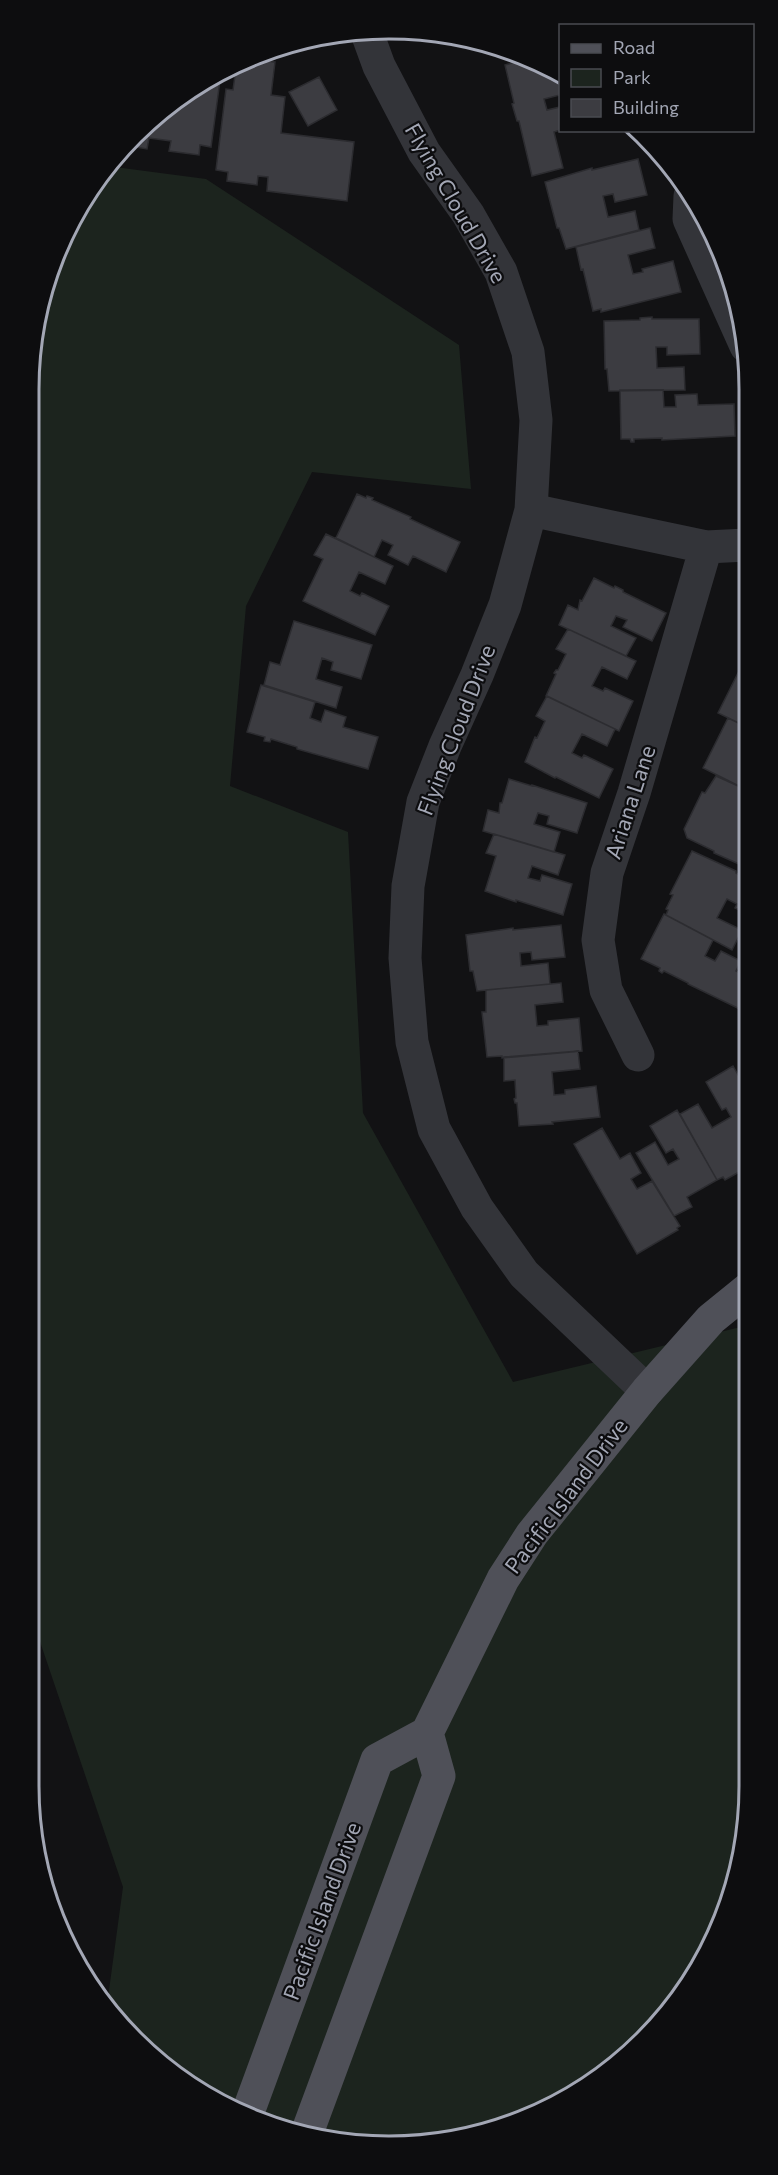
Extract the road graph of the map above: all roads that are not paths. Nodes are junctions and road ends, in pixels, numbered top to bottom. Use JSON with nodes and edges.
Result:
{"nodes":[{"id":1,"x":369,"y":40,"type":"edge"},
{"id":2,"x":689,"y":210,"type":"edge"},
{"id":3,"x":729,"y":309,"type":"edge"},
{"id":4,"x":531,"y":510,"type":"junction"},
{"id":5,"x":739,"y":545,"type":"edge"},
{"id":6,"x":706,"y":547,"type":"junction"},
{"id":7,"x":638,"y":1055,"type":"dead end"},
{"id":8,"x":739,"y":1296,"type":"edge"},
{"id":9,"x":647,"y":1391,"type":"junction"},
{"id":10,"x":427,"y":1733,"type":"junction"},
{"id":11,"x":250,"y":2107,"type":"edge"},
{"id":12,"x":309,"y":2126,"type":"edge"}],
"edges":[{"from":1,"to":4,"type":"street","name":"Flying Cloud Drive"},
{"from":2,"to":3,"type":"street"},
{"from":4,"to":6,"type":"street"},
{"from":4,"to":9,"type":"street","name":"Flying Cloud Drive"},
{"from":5,"to":6,"type":"street"},
{"from":6,"to":7,"type":"street","name":"Ariana Lane"},
{"from":8,"to":9,"type":"main road","name":"Pacific Island Drive"},
{"from":9,"to":10,"type":"main road","name":"Pacific Island Drive"},
{"from":10,"to":11,"type":"main road","name":"Pacific Island Drive"},
{"from":10,"to":12,"type":"main road"}]}
